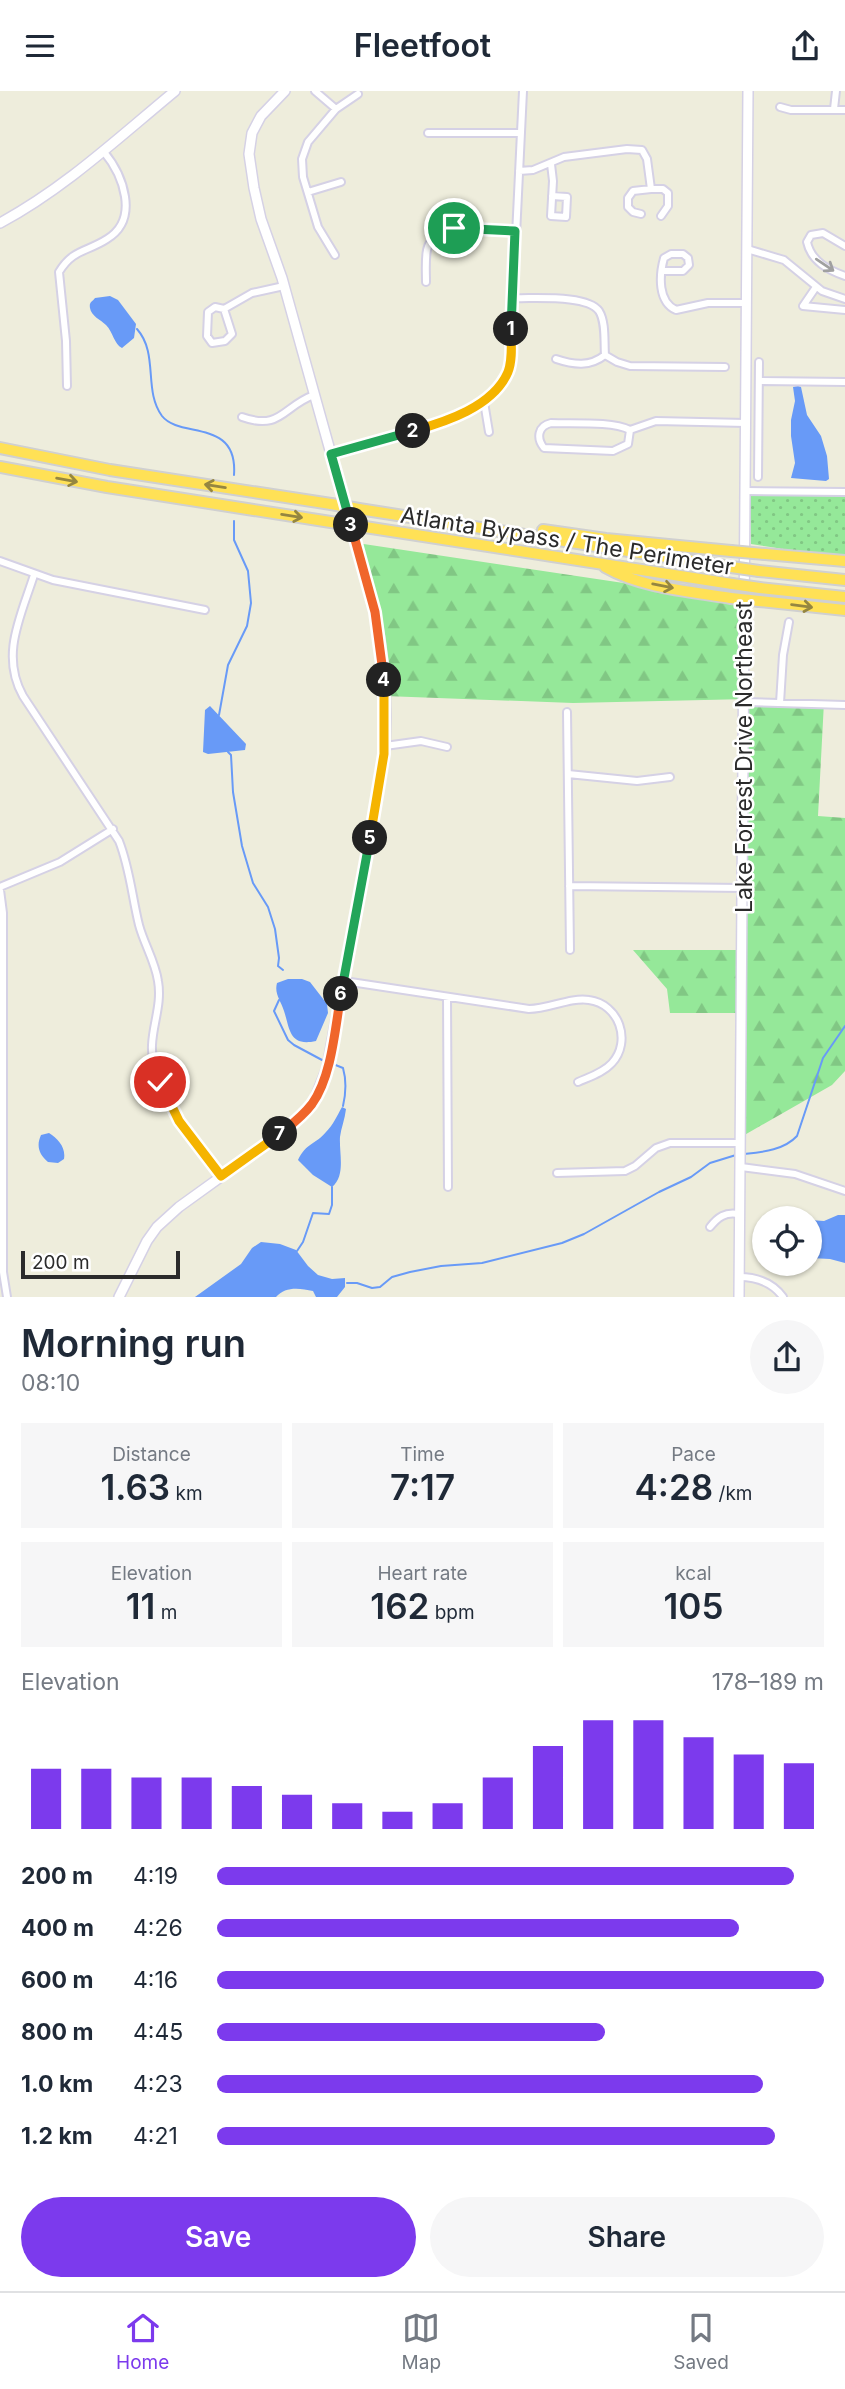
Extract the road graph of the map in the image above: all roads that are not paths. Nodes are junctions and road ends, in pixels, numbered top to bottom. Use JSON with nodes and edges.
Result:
{"nodes":[{"id":1,"x":175,"y":91,"type":"edge"},
{"id":2,"x":285,"y":91,"type":"edge"},
{"id":3,"x":315,"y":91,"type":"edge"},
{"id":4,"x":523,"y":91,"type":"edge"},
{"id":5,"x":748,"y":91,"type":"edge"},
{"id":6,"x":836,"y":91,"type":"edge"},
{"id":7,"x":358,"y":94,"type":"dead end"},
{"id":8,"x":780,"y":107,"type":"dead end"},
{"id":9,"x":336,"y":109,"type":"junction"},
{"id":10,"x":834,"y":109,"type":"junction"},
{"id":11,"x":845,"y":110,"type":"edge"},
{"id":12,"x":428,"y":133,"type":"dead end"},
{"id":13,"x":521,"y":133,"type":"junction"},
{"id":14,"x":104,"y":152,"type":"junction"},
{"id":15,"x":551,"y":164,"type":"junction"},
{"id":16,"x":519,"y":171,"type":"junction"},
{"id":17,"x":341,"y":182,"type":"dead end"},
{"id":18,"x":651,"y":189,"type":"junction"},
{"id":19,"x":308,"y":192,"type":"junction"},
{"id":20,"x":552,"y":196,"type":"dead end"},
{"id":21,"x":641,"y":214,"type":"dead end"},
{"id":22,"x":661,"y":216,"type":"dead end"},
{"id":23,"x":0,"y":223,"type":"edge"},
{"id":24,"x":515,"y":231,"type":"junction"},
{"id":25,"x":845,"y":246,"type":"edge"},
{"id":26,"x":747,"y":250,"type":"junction"},
{"id":27,"x":335,"y":255,"type":"dead end"},
{"id":28,"x":662,"y":271,"type":"junction"},
{"id":29,"x":845,"y":276,"type":"edge"},
{"id":30,"x":426,"y":282,"type":"dead end"},
{"id":31,"x":284,"y":286,"type":"junction"},
{"id":32,"x":816,"y":287,"type":"junction"},
{"id":33,"x":512,"y":298,"type":"junction"},
{"id":34,"x":845,"y":299,"type":"edge"},
{"id":35,"x":747,"y":303,"type":"junction"},
{"id":36,"x":224,"y":309,"type":"junction"},
{"id":37,"x":845,"y":310,"type":"edge"},
{"id":38,"x":605,"y":355,"type":"junction"},
{"id":39,"x":556,"y":359,"type":"dead end"},
{"id":40,"x":759,"y":362,"type":"dead end"},
{"id":41,"x":725,"y":366,"type":"dead end"},
{"id":42,"x":759,"y":381,"type":"junction"},
{"id":43,"x":845,"y":381,"type":"edge"},
{"id":44,"x":67,"y":386,"type":"dead end"},
{"id":45,"x":314,"y":395,"type":"junction"},
{"id":46,"x":484,"y":402,"type":"junction"},
{"id":47,"x":242,"y":417,"type":"dead end"},
{"id":48,"x":746,"y":423,"type":"junction"},
{"id":49,"x":632,"y":429,"type":"junction"},
{"id":50,"x":489,"y":432,"type":"dead end"},
{"id":51,"x":0,"y":448,"type":"edge"},
{"id":52,"x":331,"y":454,"type":"junction"},
{"id":53,"x":0,"y":467,"type":"edge"},
{"id":54,"x":758,"y":477,"type":"dead end"},
{"id":55,"x":746,"y":491,"type":"junction"},
{"id":56,"x":845,"y":492,"type":"edge"},
{"id":57,"x":426,"y":519,"type":"junction"},
{"id":58,"x":0,"y":561,"type":"edge"},
{"id":59,"x":845,"y":561,"type":"edge"},
{"id":60,"x":599,"y":564,"type":"junction"},
{"id":61,"x":34,"y":575,"type":"junction"},
{"id":62,"x":845,"y":580,"type":"edge"},
{"id":63,"x":845,"y":597,"type":"edge"},
{"id":64,"x":205,"y":610,"type":"dead end"},
{"id":65,"x":845,"y":610,"type":"edge"},
{"id":66,"x":789,"y":622,"type":"dead end"},
{"id":67,"x":745,"y":702,"type":"junction"},
{"id":68,"x":780,"y":703,"type":"junction"},
{"id":69,"x":845,"y":705,"type":"edge"},
{"id":70,"x":567,"y":712,"type":"dead end"},
{"id":71,"x":385,"y":746,"type":"junction"},
{"id":72,"x":447,"y":747,"type":"dead end"},
{"id":73,"x":568,"y":774,"type":"junction"},
{"id":74,"x":670,"y":777,"type":"dead end"},
{"id":75,"x":113,"y":829,"type":"junction"},
{"id":76,"x":569,"y":886,"type":"junction"},
{"id":77,"x":743,"y":888,"type":"junction"},
{"id":78,"x":0,"y":889,"type":"edge"},
{"id":79,"x":570,"y":950,"type":"dead end"},
{"id":80,"x":344,"y":981,"type":"junction"},
{"id":81,"x":447,"y":997,"type":"junction"},
{"id":82,"x":578,"y":1082,"type":"dead end"},
{"id":83,"x":741,"y":1147,"type":"junction"},
{"id":84,"x":741,"y":1164,"type":"junction"},
{"id":85,"x":558,"y":1173,"type":"dead end"},
{"id":86,"x":221,"y":1176,"type":"junction"},
{"id":87,"x":448,"y":1187,"type":"dead end"},
{"id":88,"x":845,"y":1191,"type":"edge"},
{"id":89,"x":738,"y":1214,"type":"junction"},
{"id":90,"x":710,"y":1227,"type":"dead end"},
{"id":91,"x":739,"y":1277,"type":"junction"},
{"id":92,"x":6,"y":1297,"type":"edge"},
{"id":93,"x":119,"y":1297,"type":"edge"},
{"id":94,"x":739,"y":1297,"type":"edge"},
{"id":95,"x":783,"y":1297,"type":"edge"}],
"edges":[{"from":1,"to":14,"type":"street"},
{"from":2,"to":31,"type":"street"},
{"from":3,"to":9,"type":"street"},
{"from":4,"to":13,"type":"street"},
{"from":5,"to":26,"type":"street","name":"Lake Forrest Drive Northeast"},
{"from":6,"to":10,"type":"street"},
{"from":7,"to":9,"type":"street"},
{"from":8,"to":10,"type":"street"},
{"from":9,"to":19,"type":"street"},
{"from":10,"to":11,"type":"street"},
{"from":12,"to":13,"type":"street"},
{"from":13,"to":16,"type":"street"},
{"from":14,"to":23,"type":"street"},
{"from":14,"to":44,"type":"street"},
{"from":15,"to":16,"type":"street"},
{"from":15,"to":18,"type":"street"},
{"from":15,"to":20,"type":"street"},
{"from":16,"to":24,"type":"street"},
{"from":17,"to":19,"type":"street"},
{"from":18,"to":21,"type":"street"},
{"from":18,"to":22,"type":"street"},
{"from":19,"to":27,"type":"street"},
{"from":24,"to":30,"type":"street"},
{"from":24,"to":33,"type":"street"},
{"from":25,"to":29,"type":"street","one_way":true},
{"from":26,"to":32,"type":"street"},
{"from":26,"to":35,"type":"street","name":"Lake Forrest Drive Northeast"},
{"from":28,"to":28,"type":"street"},
{"from":28,"to":35,"type":"street"},
{"from":31,"to":36,"type":"street"},
{"from":31,"to":45,"type":"street"},
{"from":32,"to":34,"type":"street"},
{"from":32,"to":37,"type":"street"},
{"from":33,"to":38,"type":"street"},
{"from":33,"to":46,"type":"street"},
{"from":35,"to":48,"type":"street","name":"Lake Forrest Drive Northeast"},
{"from":36,"to":36,"type":"street"},
{"from":38,"to":39,"type":"street"},
{"from":38,"to":41,"type":"street"},
{"from":40,"to":42,"type":"street"},
{"from":42,"to":43,"type":"street"},
{"from":42,"to":54,"type":"street"},
{"from":45,"to":47,"type":"street"},
{"from":45,"to":52,"type":"street"},
{"from":46,"to":50,"type":"street"},
{"from":46,"to":52,"type":"street"},
{"from":48,"to":49,"type":"street"},
{"from":48,"to":55,"type":"street","name":"Lake Forrest Drive Northeast"},
{"from":49,"to":49,"type":"street"},
{"from":57,"to":51,"type":"highway","name":"Atlanta Bypass / The Perimeter","one_way":true,"bridge":true},
{"from":52,"to":71,"type":"street"},
{"from":53,"to":60,"type":"highway","name":"Atlanta Bypass / The Perimeter","one_way":true,"bridge":true},
{"from":55,"to":56,"type":"street"},
{"from":55,"to":67,"type":"street","name":"Lake Forrest Drive Northeast"},
{"from":57,"to":59,"type":"highway","bridge":true},
{"from":57,"to":62,"type":"highway","name":"Atlanta Bypass / The Perimeter","bridge":true},
{"from":58,"to":61,"type":"street"},
{"from":60,"to":63,"type":"highway","name":"Atlanta Bypass / The Perimeter","bridge":true},
{"from":60,"to":65,"type":"highway","one_way":true,"bridge":true},
{"from":61,"to":64,"type":"street"},
{"from":61,"to":75,"type":"street"},
{"from":66,"to":68,"type":"street"},
{"from":67,"to":68,"type":"street"},
{"from":67,"to":77,"type":"street","name":"Lake Forrest Drive Northeast"},
{"from":68,"to":69,"type":"street"},
{"from":70,"to":73,"type":"street"},
{"from":71,"to":72,"type":"street"},
{"from":71,"to":80,"type":"street"},
{"from":73,"to":74,"type":"street"},
{"from":73,"to":76,"type":"street"},
{"from":75,"to":78,"type":"street"},
{"from":75,"to":86,"type":"street"},
{"from":76,"to":77,"type":"street"},
{"from":76,"to":79,"type":"street"},
{"from":77,"to":83,"type":"street","name":"Lake Forrest Drive Northeast"},
{"from":78,"to":92,"type":"street"},
{"from":80,"to":81,"type":"street"},
{"from":80,"to":86,"type":"street"},
{"from":81,"to":82,"type":"street"},
{"from":81,"to":87,"type":"street"},
{"from":83,"to":84,"type":"street","name":"Lake Forrest Drive Northeast"},
{"from":83,"to":85,"type":"street"},
{"from":84,"to":88,"type":"street"},
{"from":84,"to":89,"type":"street","name":"Lake Forrest Drive Northeast"},
{"from":86,"to":93,"type":"street"},
{"from":89,"to":90,"type":"street"},
{"from":89,"to":91,"type":"street","name":"Lake Forrest Drive Northeast"},
{"from":91,"to":94,"type":"street","name":"Lake Forrest Drive Northeast"},
{"from":91,"to":95,"type":"street"}]}
